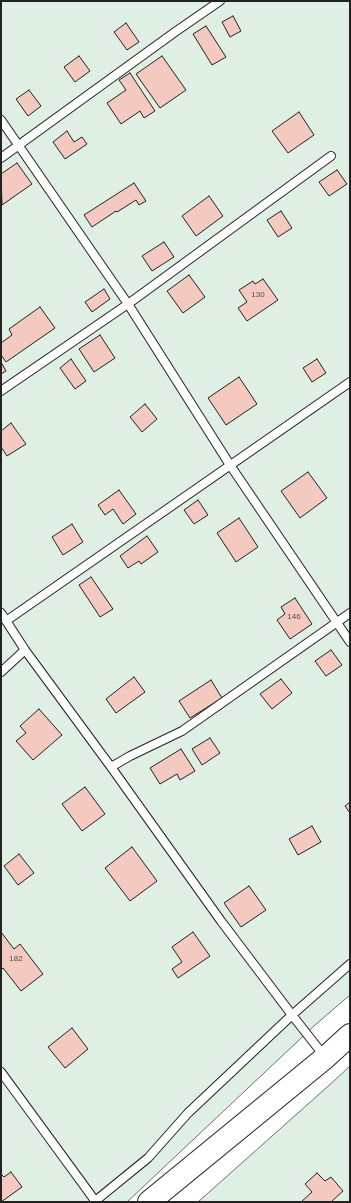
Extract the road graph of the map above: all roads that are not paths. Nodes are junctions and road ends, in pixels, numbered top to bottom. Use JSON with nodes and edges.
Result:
{"nodes":[{"id":1,"x":220,"y":1,"type":"edge"},
{"id":2,"x":1,"y":120,"type":"edge"},
{"id":3,"x":19,"y":145,"type":"junction"},
{"id":4,"x":331,"y":156,"type":"dead end"},
{"id":5,"x":1,"y":158,"type":"edge"},
{"id":6,"x":128,"y":304,"type":"junction"},
{"id":7,"x":350,"y":382,"type":"edge"},
{"id":8,"x":1,"y":391,"type":"edge"},
{"id":9,"x":230,"y":465,"type":"junction"},
{"id":10,"x":350,"y":612,"type":"edge"},
{"id":11,"x":1,"y":613,"type":"edge"},
{"id":12,"x":6,"y":621,"type":"junction"},
{"id":13,"x":337,"y":622,"type":"junction"},
{"id":14,"x":350,"y":642,"type":"edge"},
{"id":15,"x":25,"y":650,"type":"junction"},
{"id":16,"x":1,"y":672,"type":"edge"},
{"id":17,"x":111,"y":767,"type":"junction"},
{"id":18,"x":350,"y":964,"type":"edge"},
{"id":19,"x":292,"y":1015,"type":"junction"},
{"id":20,"x":348,"y":1041,"type":"edge"},
{"id":21,"x":326,"y":1058,"type":"junction"},
{"id":22,"x":1,"y":1072,"type":"edge"},
{"id":23,"x":95,"y":1202,"type":"edge"},
{"id":24,"x":149,"y":1202,"type":"edge"}],
"edges":[{"from":1,"to":3,"type":"lane"},
{"from":2,"to":3,"type":"lane"},
{"from":3,"to":5,"type":"lane"},
{"from":3,"to":6,"type":"lane"},
{"from":4,"to":6,"type":"lane"},
{"from":6,"to":8,"type":"lane"},
{"from":6,"to":9,"type":"lane"},
{"from":7,"to":9,"type":"lane"},
{"from":9,"to":12,"type":"lane"},
{"from":9,"to":13,"type":"lane"},
{"from":10,"to":13,"type":"lane"},
{"from":11,"to":12,"type":"lane"},
{"from":12,"to":15,"type":"lane"},
{"from":13,"to":14,"type":"lane"},
{"from":13,"to":17,"type":"lane"},
{"from":15,"to":16,"type":"lane"},
{"from":15,"to":17,"type":"lane"},
{"from":17,"to":19,"type":"lane"},
{"from":18,"to":19,"type":"lane"},
{"from":19,"to":21,"type":"lane"},
{"from":19,"to":23,"type":"lane"},
{"from":20,"to":21,"type":"street"},
{"from":21,"to":24,"type":"street"},
{"from":22,"to":23,"type":"lane"}]}
